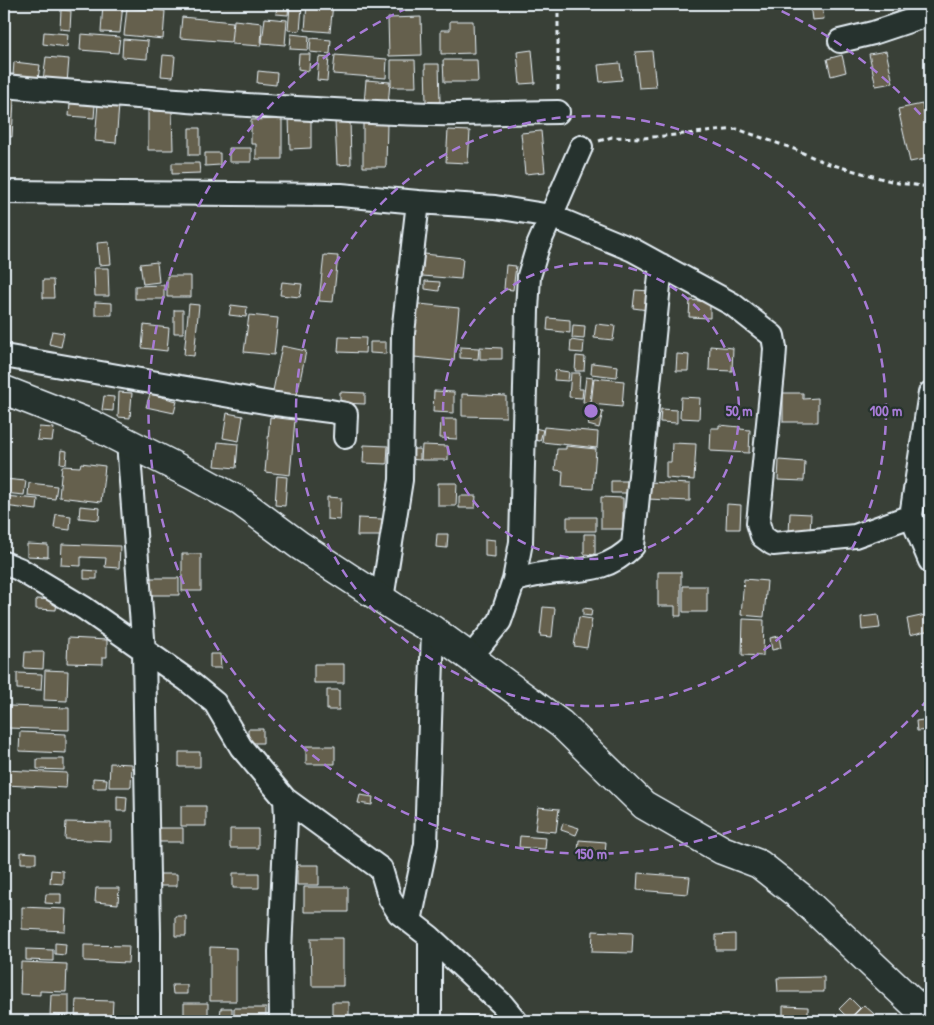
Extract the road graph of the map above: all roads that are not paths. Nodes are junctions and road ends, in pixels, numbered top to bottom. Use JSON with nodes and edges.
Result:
{"nodes":[{"id":1,"x":930,"y":14,"type":"edge"},
{"id":2,"x":840,"y":41,"type":"dead end"},
{"id":3,"x":4,"y":86,"type":"edge"},
{"id":4,"x":558,"y":112,"type":"road end"},
{"id":5,"x":581,"y":147,"type":"road end"},
{"id":6,"x":4,"y":192,"type":"edge"},
{"id":7,"x":418,"y":202,"type":"junction"},
{"id":8,"x":551,"y":216,"type":"junction"},
{"id":9,"x":661,"y":265,"type":"junction"},
{"id":10,"x":4,"y":356,"type":"edge"},
{"id":11,"x":4,"y":390,"type":"edge"},
{"id":12,"x":930,"y":393,"type":"edge"},
{"id":13,"x":345,"y":437,"type":"dead end"},
{"id":14,"x":128,"y":442,"type":"junction"},
{"id":15,"x":911,"y":516,"type":"junction"},
{"id":16,"x":930,"y":561,"type":"edge"},
{"id":17,"x":4,"y":563,"type":"edge"},
{"id":18,"x":514,"y":580,"type":"junction"},
{"id":19,"x":382,"y":599,"type":"junction"},
{"id":20,"x":433,"y":630,"type":"junction"},
{"id":21,"x":144,"y":651,"type":"junction"},
{"id":22,"x":470,"y":658,"type":"junction"},
{"id":23,"x":285,"y":798,"type":"junction"},
{"id":24,"x":410,"y":921,"type":"junction"},
{"id":25,"x":430,"y":937,"type":"junction"},
{"id":26,"x":930,"y":1019,"type":"edge"},
{"id":27,"x":149,"y":1021,"type":"edge"},
{"id":28,"x":281,"y":1021,"type":"edge"},
{"id":29,"x":430,"y":1021,"type":"edge"},
{"id":30,"x":516,"y":1021,"type":"edge"}],
"edges":[{"from":1,"to":2,"type":"street"},
{"from":3,"to":4,"type":"street"},
{"from":5,"to":8,"type":"street"},
{"from":6,"to":7,"type":"street"},
{"from":7,"to":8,"type":"street"},
{"from":7,"to":19,"type":"street"},
{"from":8,"to":9,"type":"street"},
{"from":8,"to":18,"type":"street"},
{"from":9,"to":15,"type":"street"},
{"from":9,"to":18,"type":"street"},
{"from":10,"to":13,"type":"street"},
{"from":11,"to":14,"type":"street"},
{"from":12,"to":15,"type":"street"},
{"from":14,"to":19,"type":"street"},
{"from":14,"to":21,"type":"street"},
{"from":15,"to":16,"type":"street"},
{"from":17,"to":21,"type":"street"},
{"from":18,"to":22,"type":"street"},
{"from":19,"to":20,"type":"street"},
{"from":20,"to":22,"type":"street"},
{"from":20,"to":24,"type":"street"},
{"from":21,"to":23,"type":"street"},
{"from":21,"to":27,"type":"street"},
{"from":22,"to":26,"type":"street"},
{"from":23,"to":24,"type":"street"},
{"from":23,"to":28,"type":"street"},
{"from":24,"to":25,"type":"street"},
{"from":25,"to":29,"type":"street"},
{"from":25,"to":30,"type":"street"}]}
